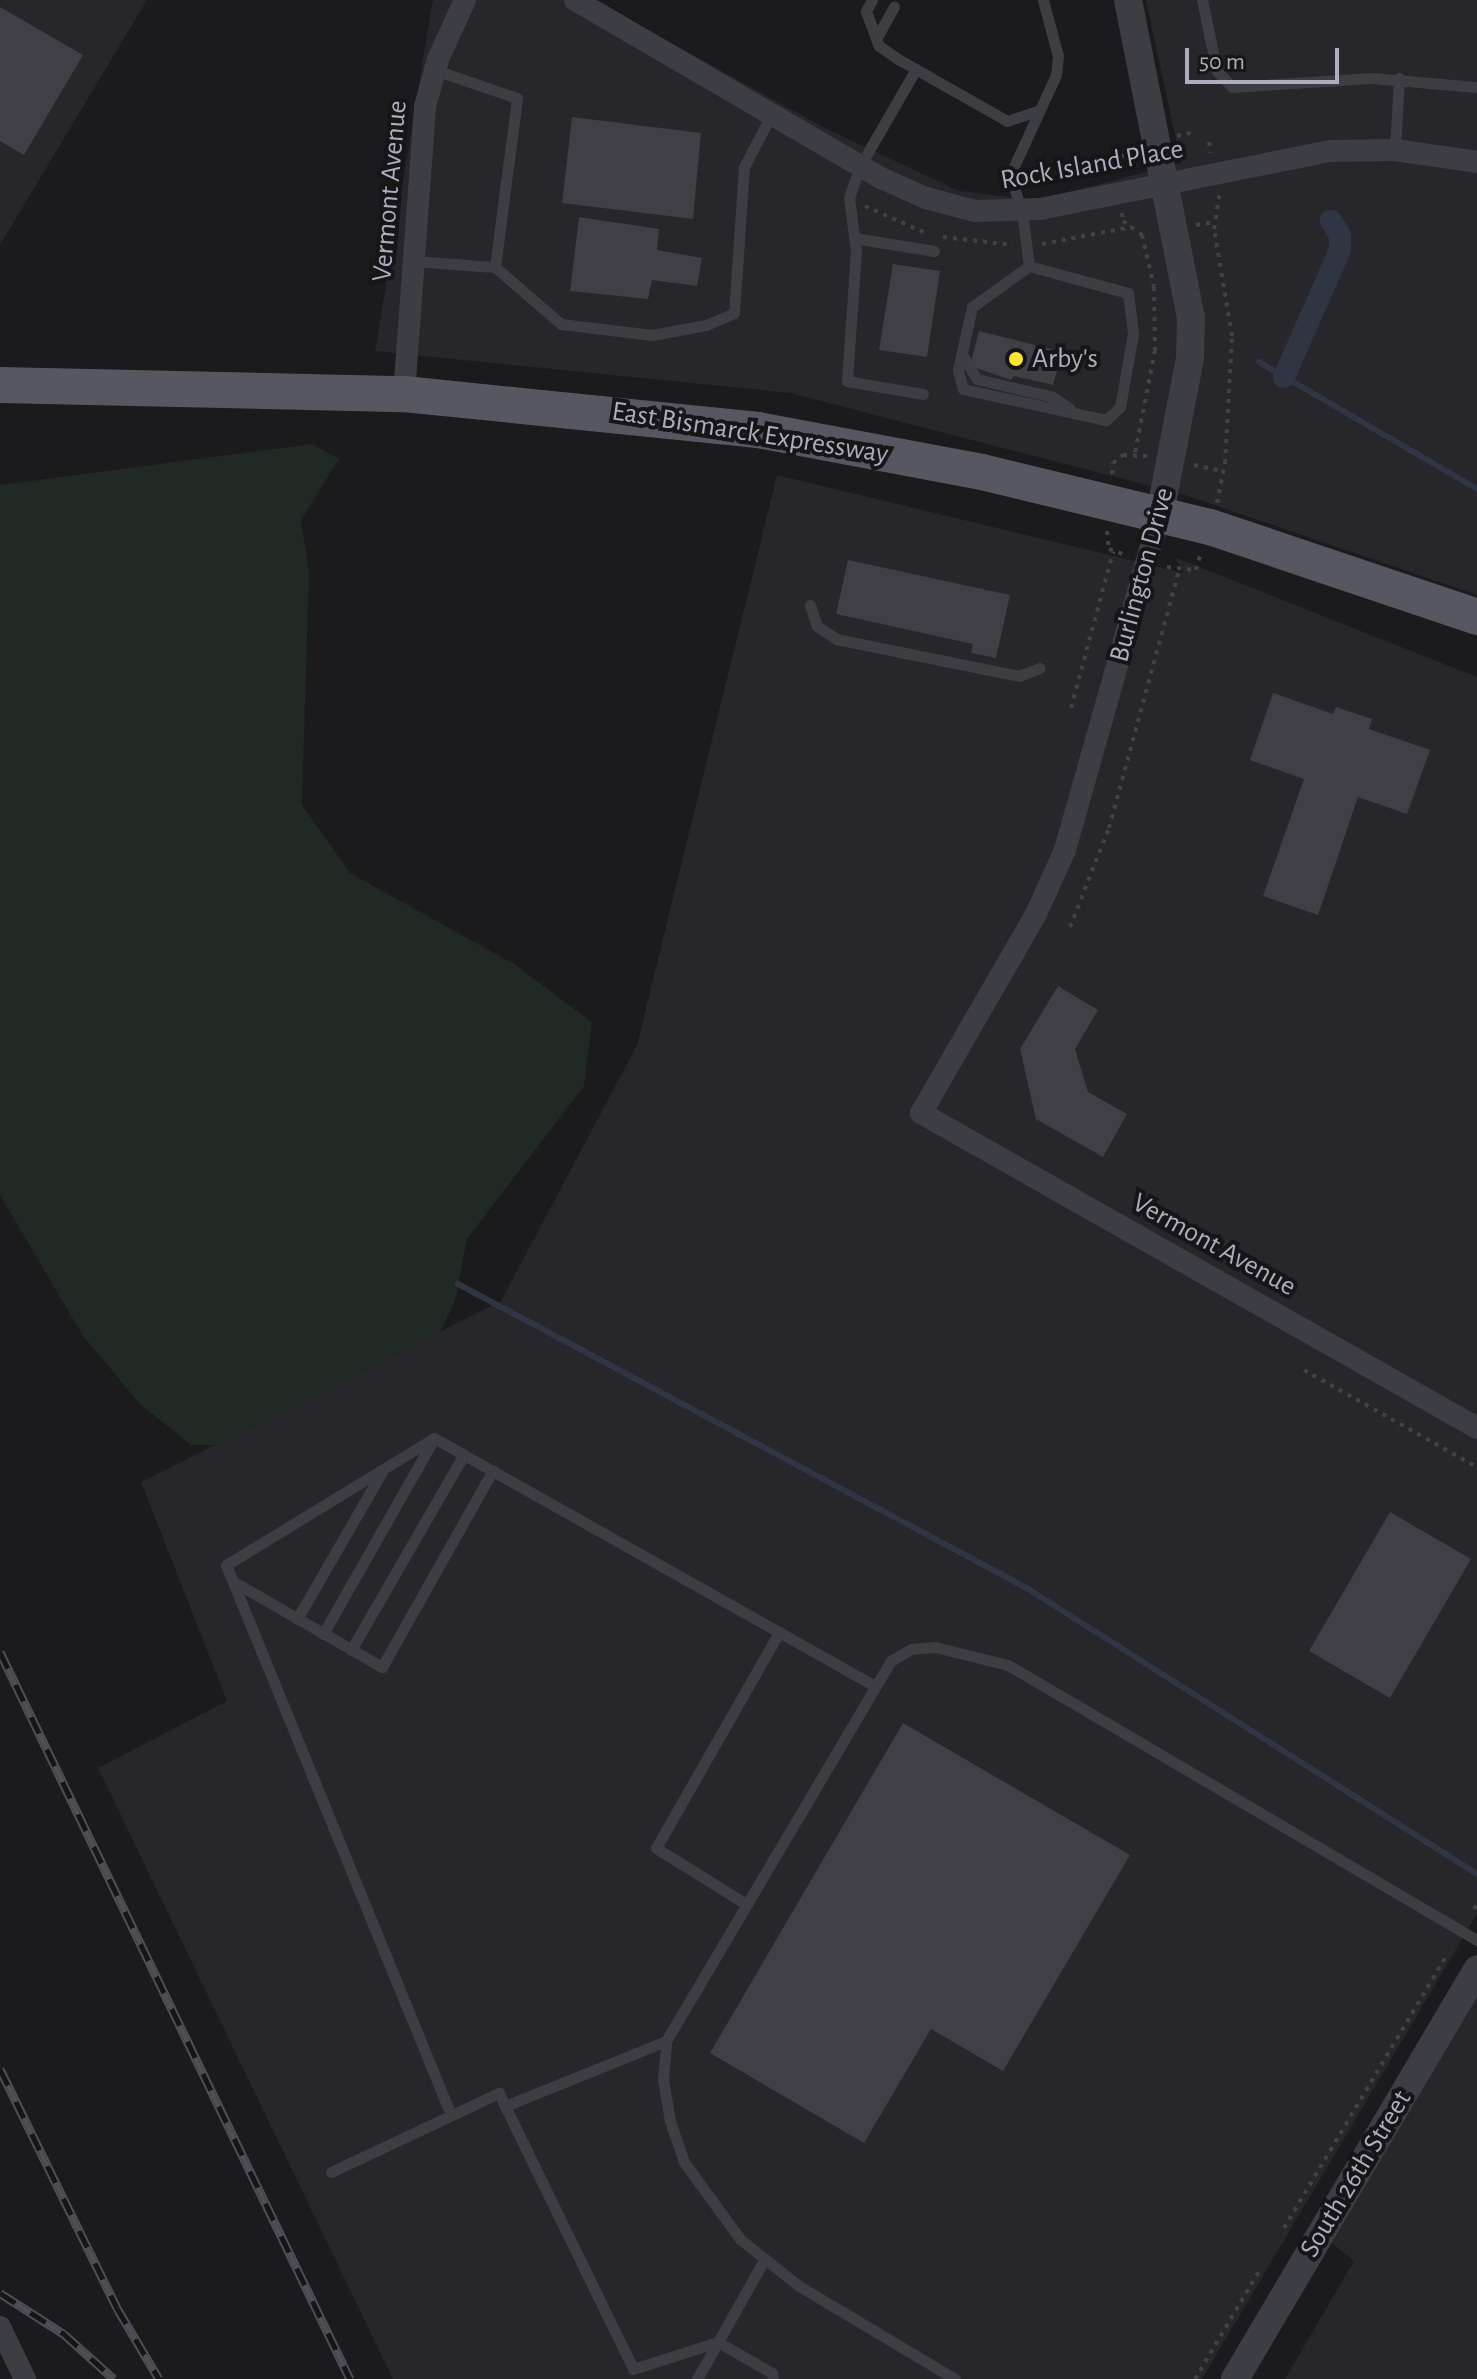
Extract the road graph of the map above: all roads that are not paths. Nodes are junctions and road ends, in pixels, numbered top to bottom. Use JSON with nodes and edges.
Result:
{"nodes":[{"id":1,"x":465,"y":0,"type":"edge"},
{"id":2,"x":575,"y":0,"type":"edge"},
{"id":3,"x":872,"y":0,"type":"edge"},
{"id":4,"x":1043,"y":0,"type":"edge"},
{"id":5,"x":1128,"y":0,"type":"edge"},
{"id":6,"x":1202,"y":0,"type":"edge"},
{"id":7,"x":894,"y":7,"type":"dead end"},
{"id":8,"x":876,"y":39,"type":"junction"},
{"id":9,"x":916,"y":69,"type":"junction"},
{"id":10,"x":434,"y":70,"type":"junction"},
{"id":11,"x":1399,"y":78,"type":"junction"},
{"id":12,"x":1477,"y":87,"type":"edge"},
{"id":13,"x":1039,"y":111,"type":"junction"},
{"id":14,"x":771,"y":115,"type":"junction"},
{"id":15,"x":1395,"y":150,"type":"junction"},
{"id":16,"x":1477,"y":162,"type":"edge"},
{"id":17,"x":860,"y":166,"type":"junction"},
{"id":18,"x":1168,"y":184,"type":"junction"},
{"id":19,"x":1022,"y":212,"type":"junction"},
{"id":20,"x":854,"y":238,"type":"junction"},
{"id":21,"x":934,"y":251,"type":"dead end"},
{"id":22,"x":412,"y":261,"type":"junction"},
{"id":23,"x":1029,"y":266,"type":"junction"},
{"id":24,"x":495,"y":267,"type":"junction"},
{"id":25,"x":0,"y":385,"type":"edge"},
{"id":26,"x":404,"y":394,"type":"junction"},
{"id":27,"x":923,"y":394,"type":"dead end"},
{"id":28,"x":1160,"y":514,"type":"junction"},
{"id":29,"x":810,"y":605,"type":"dead end"},
{"id":30,"x":1477,"y":617,"type":"edge"},
{"id":31,"x":1040,"y":668,"type":"dead end"},
{"id":32,"x":921,"y":1113,"type":"joint"},
{"id":33,"x":1477,"y":1428,"type":"edge"},
{"id":34,"x":434,"y":1438,"type":"junction"},
{"id":35,"x":464,"y":1454,"type":"junction"},
{"id":36,"x":384,"y":1469,"type":"junction"},
{"id":37,"x":493,"y":1470,"type":"junction"},
{"id":38,"x":234,"y":1582,"type":"junction"},
{"id":39,"x":297,"y":1619,"type":"junction"},
{"id":40,"x":779,"y":1632,"type":"junction"},
{"id":41,"x":323,"y":1634,"type":"junction"},
{"id":42,"x":351,"y":1650,"type":"junction"},
{"id":43,"x":873,"y":1685,"type":"junction"},
{"id":44,"x":746,"y":1904,"type":"junction"},
{"id":45,"x":1477,"y":1940,"type":"edge"},
{"id":46,"x":1477,"y":1969,"type":"edge"},
{"id":47,"x":666,"y":2041,"type":"junction"},
{"id":48,"x":505,"y":2106,"type":"junction"},
{"id":49,"x":451,"y":2115,"type":"junction"},
{"id":50,"x":331,"y":2172,"type":"dead end"},
{"id":51,"x":764,"y":2260,"type":"junction"},
{"id":52,"x":0,"y":2327,"type":"edge"},
{"id":53,"x":718,"y":2342,"type":"junction"},
{"id":54,"x":25,"y":2379,"type":"edge"},
{"id":55,"x":697,"y":2379,"type":"edge"},
{"id":56,"x":773,"y":2379,"type":"edge"},
{"id":57,"x":955,"y":2379,"type":"edge"},
{"id":58,"x":1235,"y":2379,"type":"edge"}],
"edges":[{"from":1,"to":10,"type":"street","name":"Vermont Avenue"},
{"from":2,"to":14,"type":"street","name":"Rock Island Place"},
{"from":3,"to":8,"type":"lane"},
{"from":4,"to":13,"type":"lane"},
{"from":5,"to":18,"type":"street","name":"Burlington Drive"},
{"from":6,"to":11,"type":"lane"},
{"from":7,"to":8,"type":"lane"},
{"from":8,"to":9,"type":"lane"},
{"from":9,"to":13,"type":"lane"},
{"from":9,"to":17,"type":"lane"},
{"from":10,"to":22,"type":"street","name":"Vermont Avenue"},
{"from":10,"to":24,"type":"lane"},
{"from":11,"to":12,"type":"lane"},
{"from":11,"to":15,"type":"lane"},
{"from":13,"to":19,"type":"lane"},
{"from":14,"to":17,"type":"street","name":"Rock Island Place"},
{"from":14,"to":24,"type":"lane"},
{"from":15,"to":16,"type":"street","name":"Rock Island Place"},
{"from":15,"to":18,"type":"street","name":"Rock Island Place"},
{"from":17,"to":19,"type":"street","name":"Rock Island Place"},
{"from":17,"to":20,"type":"lane"},
{"from":18,"to":19,"type":"street","name":"Rock Island Place"},
{"from":18,"to":28,"type":"street","name":"Burlington Drive"},
{"from":19,"to":23,"type":"lane"},
{"from":20,"to":21,"type":"lane"},
{"from":20,"to":27,"type":"lane"},
{"from":22,"to":24,"type":"lane"},
{"from":22,"to":26,"type":"street","name":"Vermont Avenue"},
{"from":23,"to":23,"type":"lane"},
{"from":25,"to":26,"type":"main road","name":"East Bismarck Expressway"},
{"from":26,"to":28,"type":"main road","name":"East Bismarck Expressway"},
{"from":28,"to":30,"type":"main road","name":"East Bismarck Expressway"},
{"from":28,"to":32,"type":"street","name":"Burlington Drive"},
{"from":29,"to":31,"type":"lane"},
{"from":32,"to":33,"type":"street","name":"Vermont Avenue"},
{"from":34,"to":35,"type":"lane"},
{"from":34,"to":36,"type":"lane"},
{"from":34,"to":41,"type":"lane"},
{"from":35,"to":37,"type":"lane"},
{"from":35,"to":42,"type":"lane"},
{"from":36,"to":38,"type":"lane"},
{"from":36,"to":39,"type":"lane"},
{"from":37,"to":40,"type":"lane"},
{"from":37,"to":42,"type":"lane"},
{"from":38,"to":39,"type":"lane"},
{"from":38,"to":49,"type":"lane"},
{"from":39,"to":41,"type":"lane"},
{"from":40,"to":43,"type":"lane"},
{"from":40,"to":44,"type":"lane"},
{"from":41,"to":42,"type":"lane"},
{"from":43,"to":44,"type":"lane"},
{"from":43,"to":45,"type":"lane"},
{"from":44,"to":47,"type":"lane"},
{"from":46,"to":58,"type":"street","name":"South 26th Street"},
{"from":47,"to":48,"type":"lane"},
{"from":47,"to":51,"type":"lane"},
{"from":48,"to":49,"type":"lane"},
{"from":48,"to":53,"type":"lane"},
{"from":49,"to":50,"type":"lane"},
{"from":51,"to":53,"type":"lane"},
{"from":51,"to":57,"type":"lane"},
{"from":52,"to":54,"type":"street"},
{"from":53,"to":55,"type":"lane"},
{"from":53,"to":56,"type":"lane"}]}
